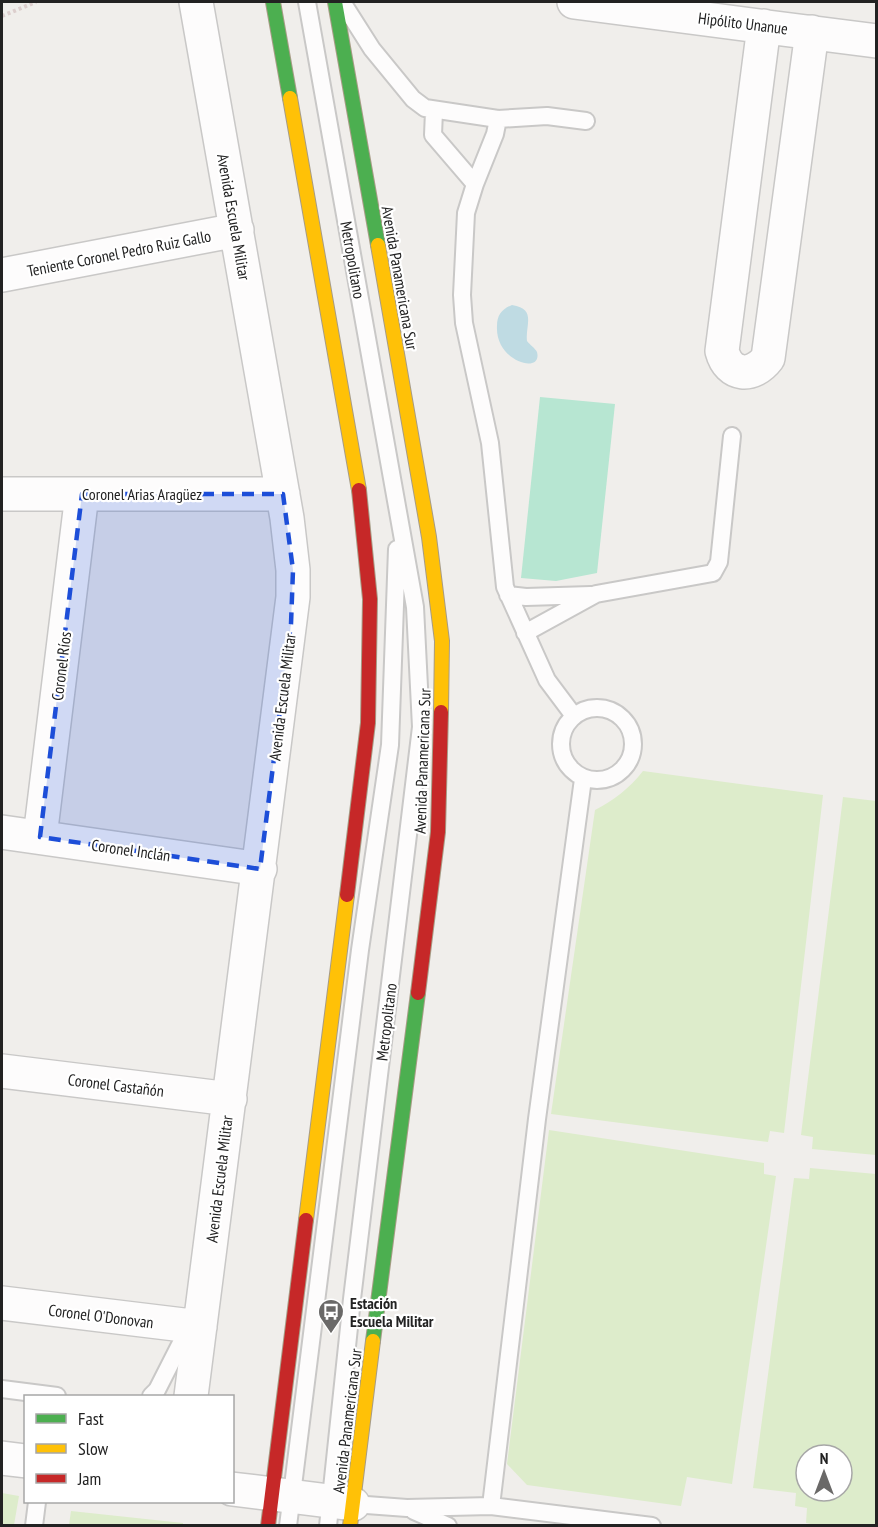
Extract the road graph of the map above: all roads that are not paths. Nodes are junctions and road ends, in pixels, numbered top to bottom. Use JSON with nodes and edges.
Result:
{"nodes":[{"id":1,"x":196,"y":2,"type":"edge"},
{"id":2,"x":273,"y":2,"type":"edge"},
{"id":3,"x":307,"y":2,"type":"edge"},
{"id":4,"x":335,"y":2,"type":"edge"},
{"id":5,"x":342,"y":2,"type":"edge"},
{"id":6,"x":574,"y":2,"type":"edge"},
{"id":7,"x":764,"y":26,"type":"junction"},
{"id":8,"x":812,"y":32,"type":"junction"},
{"id":9,"x":876,"y":41,"type":"edge"},
{"id":10,"x":434,"y":111,"type":"junction"},
{"id":11,"x":498,"y":119,"type":"junction"},
{"id":12,"x":586,"y":121,"type":"dead end"},
{"id":13,"x":475,"y":184,"type":"junction"},
{"id":14,"x":741,"y":209,"type":"junction"},
{"id":15,"x":788,"y":215,"type":"junction"},
{"id":16,"x":237,"y":230,"type":"junction"},
{"id":17,"x":2,"y":275,"type":"edge"},
{"id":18,"x":732,"y":436,"type":"dead end"},
{"id":19,"x":2,"y":494,"type":"edge"},
{"id":20,"x":82,"y":494,"type":"junction"},
{"id":21,"x":283,"y":494,"type":"junction"},
{"id":22,"x":398,"y":519,"type":"junction"},
{"id":23,"x":596,"y":594,"type":"junction"},
{"id":24,"x":508,"y":595,"type":"junction"},
{"id":25,"x":525,"y":633,"type":"junction"},
{"id":26,"x":574,"y":716,"type":"junction"},
{"id":27,"x":583,"y":779,"type":"junction"},
{"id":28,"x":2,"y":832,"type":"edge"},
{"id":29,"x":40,"y":837,"type":"junction"},
{"id":30,"x":260,"y":868,"type":"junction"},
{"id":31,"x":2,"y":1071,"type":"edge"},
{"id":32,"x":230,"y":1099,"type":"junction"},
{"id":33,"x":2,"y":1303,"type":"edge"},
{"id":34,"x":194,"y":1327,"type":"junction"},
{"id":35,"x":2,"y":1389,"type":"edge"},
{"id":36,"x":49,"y":1395,"type":"edge"},
{"id":37,"x":152,"y":1395,"type":"edge"},
{"id":38,"x":191,"y":1395,"type":"edge"},
{"id":39,"x":2,"y":1458,"type":"edge"},
{"id":40,"x":24,"y":1461,"type":"edge"},
{"id":41,"x":234,"y":1489,"type":"edge"},
{"id":42,"x":37,"y":1503,"type":"edge"},
{"id":43,"x":284,"y":1505,"type":"edge"},
{"id":44,"x":491,"y":1506,"type":"junction"},
{"id":45,"x":407,"y":1508,"type":"junction"},
{"id":46,"x":341,"y":1514,"type":"edge"},
{"id":47,"x":34,"y":1526,"type":"edge"},
{"id":48,"x":267,"y":1526,"type":"edge"},
{"id":49,"x":448,"y":1526,"type":"edge"},
{"id":50,"x":652,"y":1526,"type":"edge"}],
"edges":[{"from":1,"to":16,"type":"street","name":"Avenida Escuela Militar"},
{"from":2,"to":43,"type":"main road"},
{"from":3,"to":22,"type":"lane","name":"Metropolitano"},
{"from":4,"to":46,"type":"main road","name":"Avenida Panamericana Sur"},
{"from":5,"to":10,"type":"lane"},
{"from":6,"to":7,"type":"street","name":"Hipólito Unanue"},
{"from":7,"to":8,"type":"street","name":"Hipólito Unanue"},
{"from":7,"to":14,"type":"street"},
{"from":8,"to":9,"type":"street","name":"Hipólito Unanue"},
{"from":8,"to":15,"type":"street"},
{"from":10,"to":11,"type":"lane"},
{"from":10,"to":13,"type":"lane"},
{"from":11,"to":12,"type":"lane"},
{"from":11,"to":13,"type":"lane"},
{"from":13,"to":24,"type":"lane"},
{"from":14,"to":15,"type":"street"},
{"from":14,"to":15,"type":"street"},
{"from":16,"to":17,"type":"street","name":"Teniente Coronel Pedro Ruiz Gallo"},
{"from":16,"to":21,"type":"street","name":"Avenida Escuela Militar"},
{"from":18,"to":23,"type":"lane"},
{"from":19,"to":20,"type":"street","name":"Coronel Arias Aragüez"},
{"from":20,"to":21,"type":"street","name":"Coronel Arias Aragüez"},
{"from":20,"to":29,"type":"street","name":"Coronel Ríos"},
{"from":21,"to":30,"type":"street","name":"Avenida Escuela Militar"},
{"from":22,"to":43,"type":"lane","name":"Metropolitano"},
{"from":22,"to":46,"type":"lane","name":"Metropolitano"},
{"from":23,"to":24,"type":"lane"},
{"from":23,"to":25,"type":"lane"},
{"from":24,"to":25,"type":"lane"},
{"from":25,"to":26,"type":"lane"},
{"from":26,"to":27,"type":"lane"},
{"from":26,"to":27,"type":"lane"},
{"from":27,"to":44,"type":"lane"},
{"from":28,"to":29,"type":"street","name":"Coronel Inclán"},
{"from":29,"to":30,"type":"street","name":"Coronel Inclán"},
{"from":30,"to":32,"type":"street","name":"Avenida Escuela Militar"},
{"from":31,"to":32,"type":"street","name":"Coronel Castañón"},
{"from":32,"to":34,"type":"street","name":"Avenida Escuela Militar"},
{"from":33,"to":34,"type":"street","name":"Coronel O'Donovan"},
{"from":34,"to":37,"type":"lane"},
{"from":34,"to":38,"type":"street","name":"Avenida Escuela Militar"},
{"from":35,"to":36,"type":"lane"},
{"from":39,"to":40,"type":"street"},
{"from":41,"to":43,"type":"street"},
{"from":42,"to":47,"type":"lane"},
{"from":43,"to":46,"type":"street"},
{"from":43,"to":48,"type":"main road"},
{"from":44,"to":45,"type":"lane"},
{"from":44,"to":50,"type":"lane"},
{"from":45,"to":46,"type":"lane"},
{"from":45,"to":49,"type":"lane"}]}
